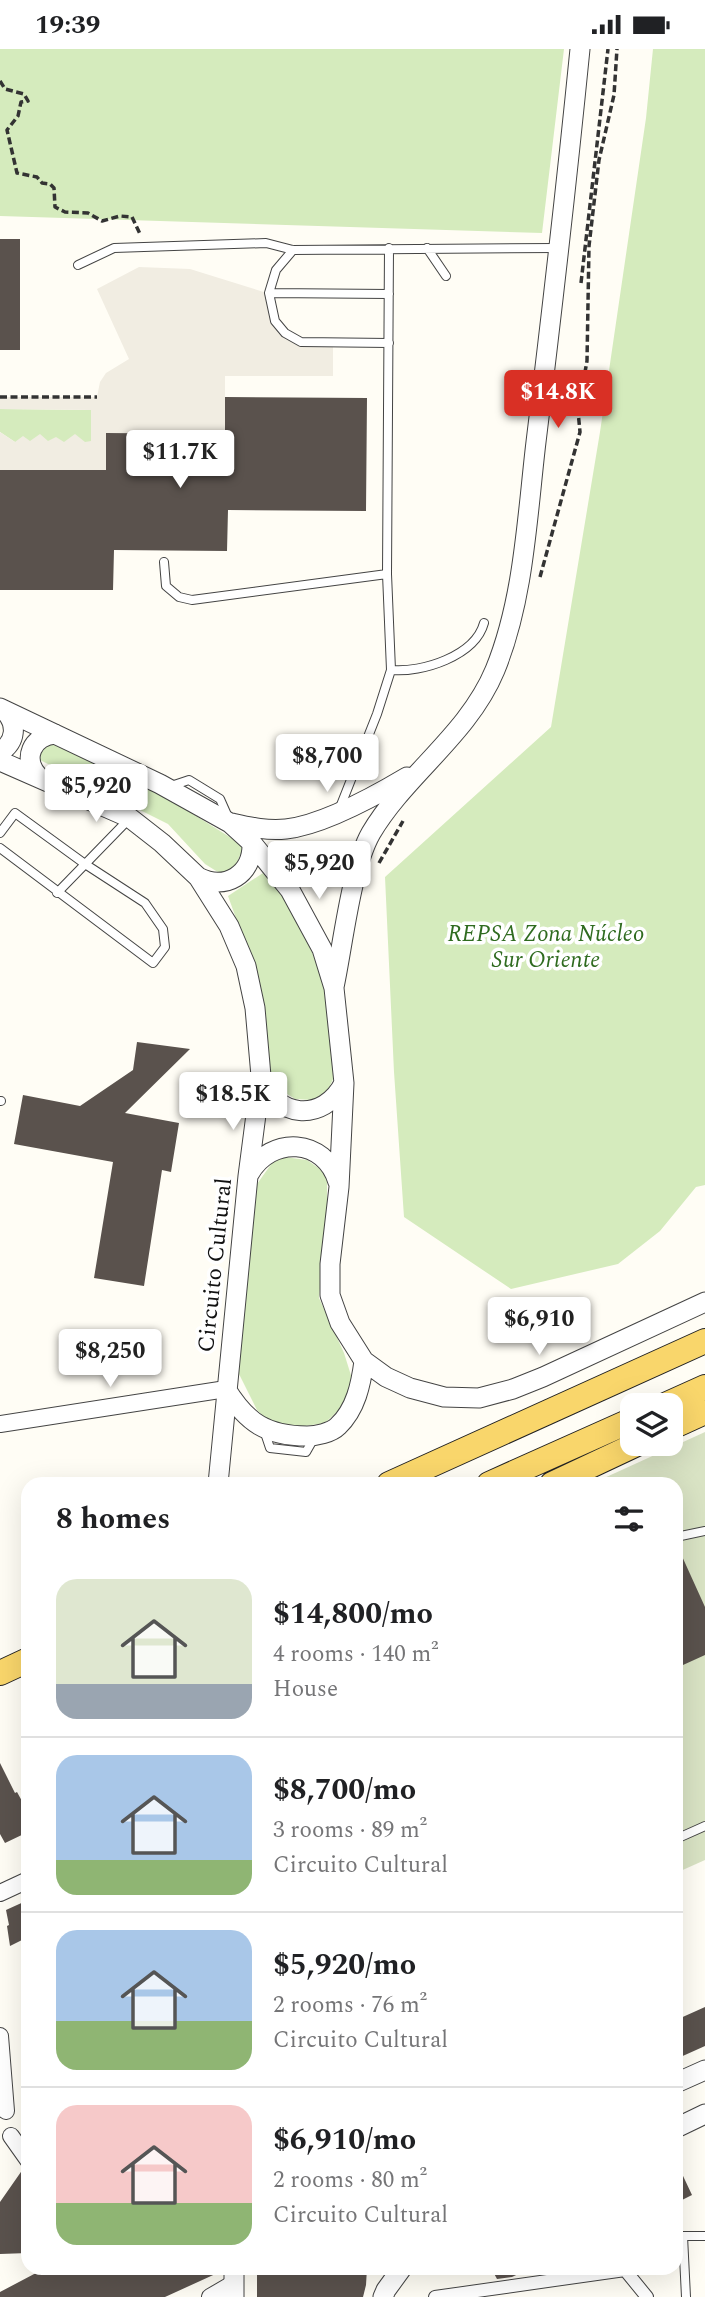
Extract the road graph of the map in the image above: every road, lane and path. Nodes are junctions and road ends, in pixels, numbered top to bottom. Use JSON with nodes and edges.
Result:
{"nodes":[{"id":1,"x":580,"y":49,"type":"edge"},
{"id":2,"x":608,"y":49,"type":"edge"},
{"id":3,"x":0,"y":81,"type":"edge"},
{"id":4,"x":143,"y":247,"type":"junction"},
{"id":5,"x":560,"y":248,"type":"junction"},
{"id":6,"x":389,"y":249,"type":"junction"},
{"id":7,"x":427,"y":249,"type":"junction"},
{"id":8,"x":293,"y":250,"type":"junction"},
{"id":9,"x":78,"y":265,"type":"dead end"},
{"id":10,"x":446,"y":276,"type":"dead end"},
{"id":11,"x":581,"y":283,"type":"dead end"},
{"id":12,"x":268,"y":293,"type":"junction"},
{"id":13,"x":388,"y":294,"type":"junction"},
{"id":14,"x":389,"y":343,"type":"junction"},
{"id":15,"x":0,"y":397,"type":"edge"},
{"id":16,"x":97,"y":397,"type":"dead end"},
{"id":17,"x":164,"y":562,"type":"dead end"},
{"id":18,"x":387,"y":574,"type":"junction"},
{"id":19,"x":484,"y":623,"type":"dead end"},
{"id":20,"x":391,"y":670,"type":"junction"},
{"id":21,"x":2,"y":709,"type":"edge"},
{"id":22,"x":55,"y":734,"type":"junction"},
{"id":23,"x":0,"y":753,"type":"edge"},
{"id":24,"x":0,"y":761,"type":"edge"},
{"id":25,"x":422,"y":767,"type":"junction"},
{"id":26,"x":38,"y":776,"type":"junction"},
{"id":27,"x":339,"y":811,"type":"junction"},
{"id":28,"x":130,"y":818,"type":"junction"},
{"id":29,"x":230,"y":823,"type":"junction"},
{"id":30,"x":0,"y":833,"type":"edge"},
{"id":31,"x":252,"y":843,"type":"junction"},
{"id":32,"x":0,"y":848,"type":"edge"},
{"id":33,"x":85,"y":864,"type":"junction"},
{"id":34,"x":198,"y":877,"type":"junction"},
{"id":35,"x":57,"y":893,"type":"junction"},
{"id":36,"x":334,"y":988,"type":"junction"},
{"id":37,"x":261,"y":1076,"type":"junction"},
{"id":38,"x":344,"y":1083,"type":"junction"},
{"id":39,"x":248,"y":1176,"type":"junction"},
{"id":40,"x":340,"y":1187,"type":"junction"},
{"id":41,"x":705,"y":1302,"type":"edge"},
{"id":42,"x":705,"y":1341,"type":"edge"},
{"id":43,"x":364,"y":1361,"type":"junction"},
{"id":44,"x":705,"y":1387,"type":"edge"},
{"id":45,"x":226,"y":1389,"type":"junction"},
{"id":46,"x":683,"y":1397,"type":"edge"},
{"id":47,"x":705,"y":1412,"type":"edge"},
{"id":48,"x":683,"y":1422,"type":"edge"},
{"id":49,"x":0,"y":1424,"type":"edge"},
{"id":50,"x":620,"y":1425,"type":"edge"},
{"id":51,"x":620,"y":1452,"type":"edge"},
{"id":52,"x":219,"y":1477,"type":"edge"},
{"id":53,"x":405,"y":1477,"type":"edge"},
{"id":54,"x":505,"y":1477,"type":"edge"},
{"id":55,"x":567,"y":1477,"type":"edge"},
{"id":56,"x":705,"y":1531,"type":"edge"},
{"id":57,"x":683,"y":1536,"type":"edge"},
{"id":58,"x":21,"y":1663,"type":"edge"},
{"id":59,"x":0,"y":1673,"type":"edge"},
{"id":60,"x":705,"y":1826,"type":"edge"},
{"id":61,"x":683,"y":1836,"type":"edge"},
{"id":62,"x":21,"y":1884,"type":"edge"},
{"id":63,"x":0,"y":1893,"type":"edge"},
{"id":64,"x":0,"y":2036,"type":"edge"},
{"id":65,"x":705,"y":2070,"type":"edge"},
{"id":66,"x":683,"y":2080,"type":"edge"},
{"id":67,"x":6,"y":2111,"type":"dead end"},
{"id":68,"x":705,"y":2114,"type":"edge"},
{"id":69,"x":683,"y":2125,"type":"edge"},
{"id":70,"x":11,"y":2136,"type":"dead end"},
{"id":71,"x":21,"y":2150,"type":"edge"},
{"id":72,"x":705,"y":2236,"type":"edge"},
{"id":73,"x":388,"y":2275,"type":"edge"},
{"id":74,"x":396,"y":2275,"type":"edge"},
{"id":75,"x":590,"y":2275,"type":"edge"},
{"id":76,"x":629,"y":2275,"type":"edge"},
{"id":77,"x":234,"y":2283,"type":"edge"},
{"id":78,"x":384,"y":2293,"type":"edge"},
{"id":79,"x":210,"y":2297,"type":"edge"},
{"id":80,"x":435,"y":2297,"type":"edge"},
{"id":81,"x":647,"y":2297,"type":"edge"},
{"id":82,"x":686,"y":2297,"type":"edge"}],
"edges":[{"from":1,"to":5,"type":"street"},
{"from":2,"to":11,"type":"path"},
{"from":3,"to":4,"type":"path"},
{"from":4,"to":8,"type":"lane"},
{"from":4,"to":9,"type":"lane"},
{"from":5,"to":7,"type":"lane"},
{"from":5,"to":25,"type":"street"},
{"from":6,"to":7,"type":"lane"},
{"from":6,"to":8,"type":"lane"},
{"from":6,"to":13,"type":"lane"},
{"from":7,"to":10,"type":"lane"},
{"from":8,"to":12,"type":"lane"},
{"from":12,"to":13,"type":"lane"},
{"from":12,"to":14,"type":"lane"},
{"from":13,"to":14,"type":"lane"},
{"from":14,"to":18,"type":"lane"},
{"from":15,"to":16,"type":"path"},
{"from":17,"to":18,"type":"lane"},
{"from":18,"to":20,"type":"lane"},
{"from":19,"to":20,"type":"lane"},
{"from":20,"to":27,"type":"lane"},
{"from":21,"to":22,"type":"street"},
{"from":21,"to":23,"type":"street"},
{"from":22,"to":26,"type":"street"},
{"from":22,"to":29,"type":"street"},
{"from":24,"to":26,"type":"street","name":"Circuito Cultural"},
{"from":25,"to":27,"type":"street"},
{"from":25,"to":36,"type":"street"},
{"from":26,"to":28,"type":"street","name":"Circuito Cultural"},
{"from":27,"to":29,"type":"street"},
{"from":28,"to":33,"type":"lane"},
{"from":28,"to":34,"type":"street","name":"Circuito Cultural"},
{"from":29,"to":31,"type":"street"},
{"from":30,"to":33,"type":"lane"},
{"from":31,"to":34,"type":"street"},
{"from":31,"to":36,"type":"street"},
{"from":32,"to":35,"type":"lane"},
{"from":33,"to":35,"type":"lane"},
{"from":33,"to":35,"type":"lane"},
{"from":34,"to":37,"type":"street","name":"Circuito Cultural"},
{"from":36,"to":38,"type":"street"},
{"from":37,"to":38,"type":"street"},
{"from":37,"to":39,"type":"street","name":"Circuito Cultural"},
{"from":38,"to":40,"type":"street"},
{"from":39,"to":40,"type":"street"},
{"from":39,"to":45,"type":"street","name":"Circuito Cultural"},
{"from":40,"to":43,"type":"street"},
{"from":41,"to":43,"type":"street"},
{"from":42,"to":53,"type":"main road"},
{"from":43,"to":45,"type":"street"},
{"from":44,"to":46,"type":"main road"},
{"from":45,"to":49,"type":"street"},
{"from":45,"to":52,"type":"street","name":"Circuito Cultural"},
{"from":47,"to":48,"type":"main road"},
{"from":50,"to":54,"type":"main road"},
{"from":51,"to":55,"type":"main road"},
{"from":56,"to":57,"type":"lane"},
{"from":58,"to":59,"type":"main road"},
{"from":60,"to":61,"type":"lane"},
{"from":62,"to":63,"type":"street"},
{"from":64,"to":67,"type":"street"},
{"from":65,"to":66,"type":"street"},
{"from":68,"to":69,"type":"street"},
{"from":70,"to":71,"type":"street"},
{"from":72,"to":82,"type":"lane"},
{"from":73,"to":78,"type":"street"},
{"from":74,"to":78,"type":"street"},
{"from":75,"to":80,"type":"street"},
{"from":76,"to":81,"type":"street"},
{"from":77,"to":79,"type":"street"}]}
